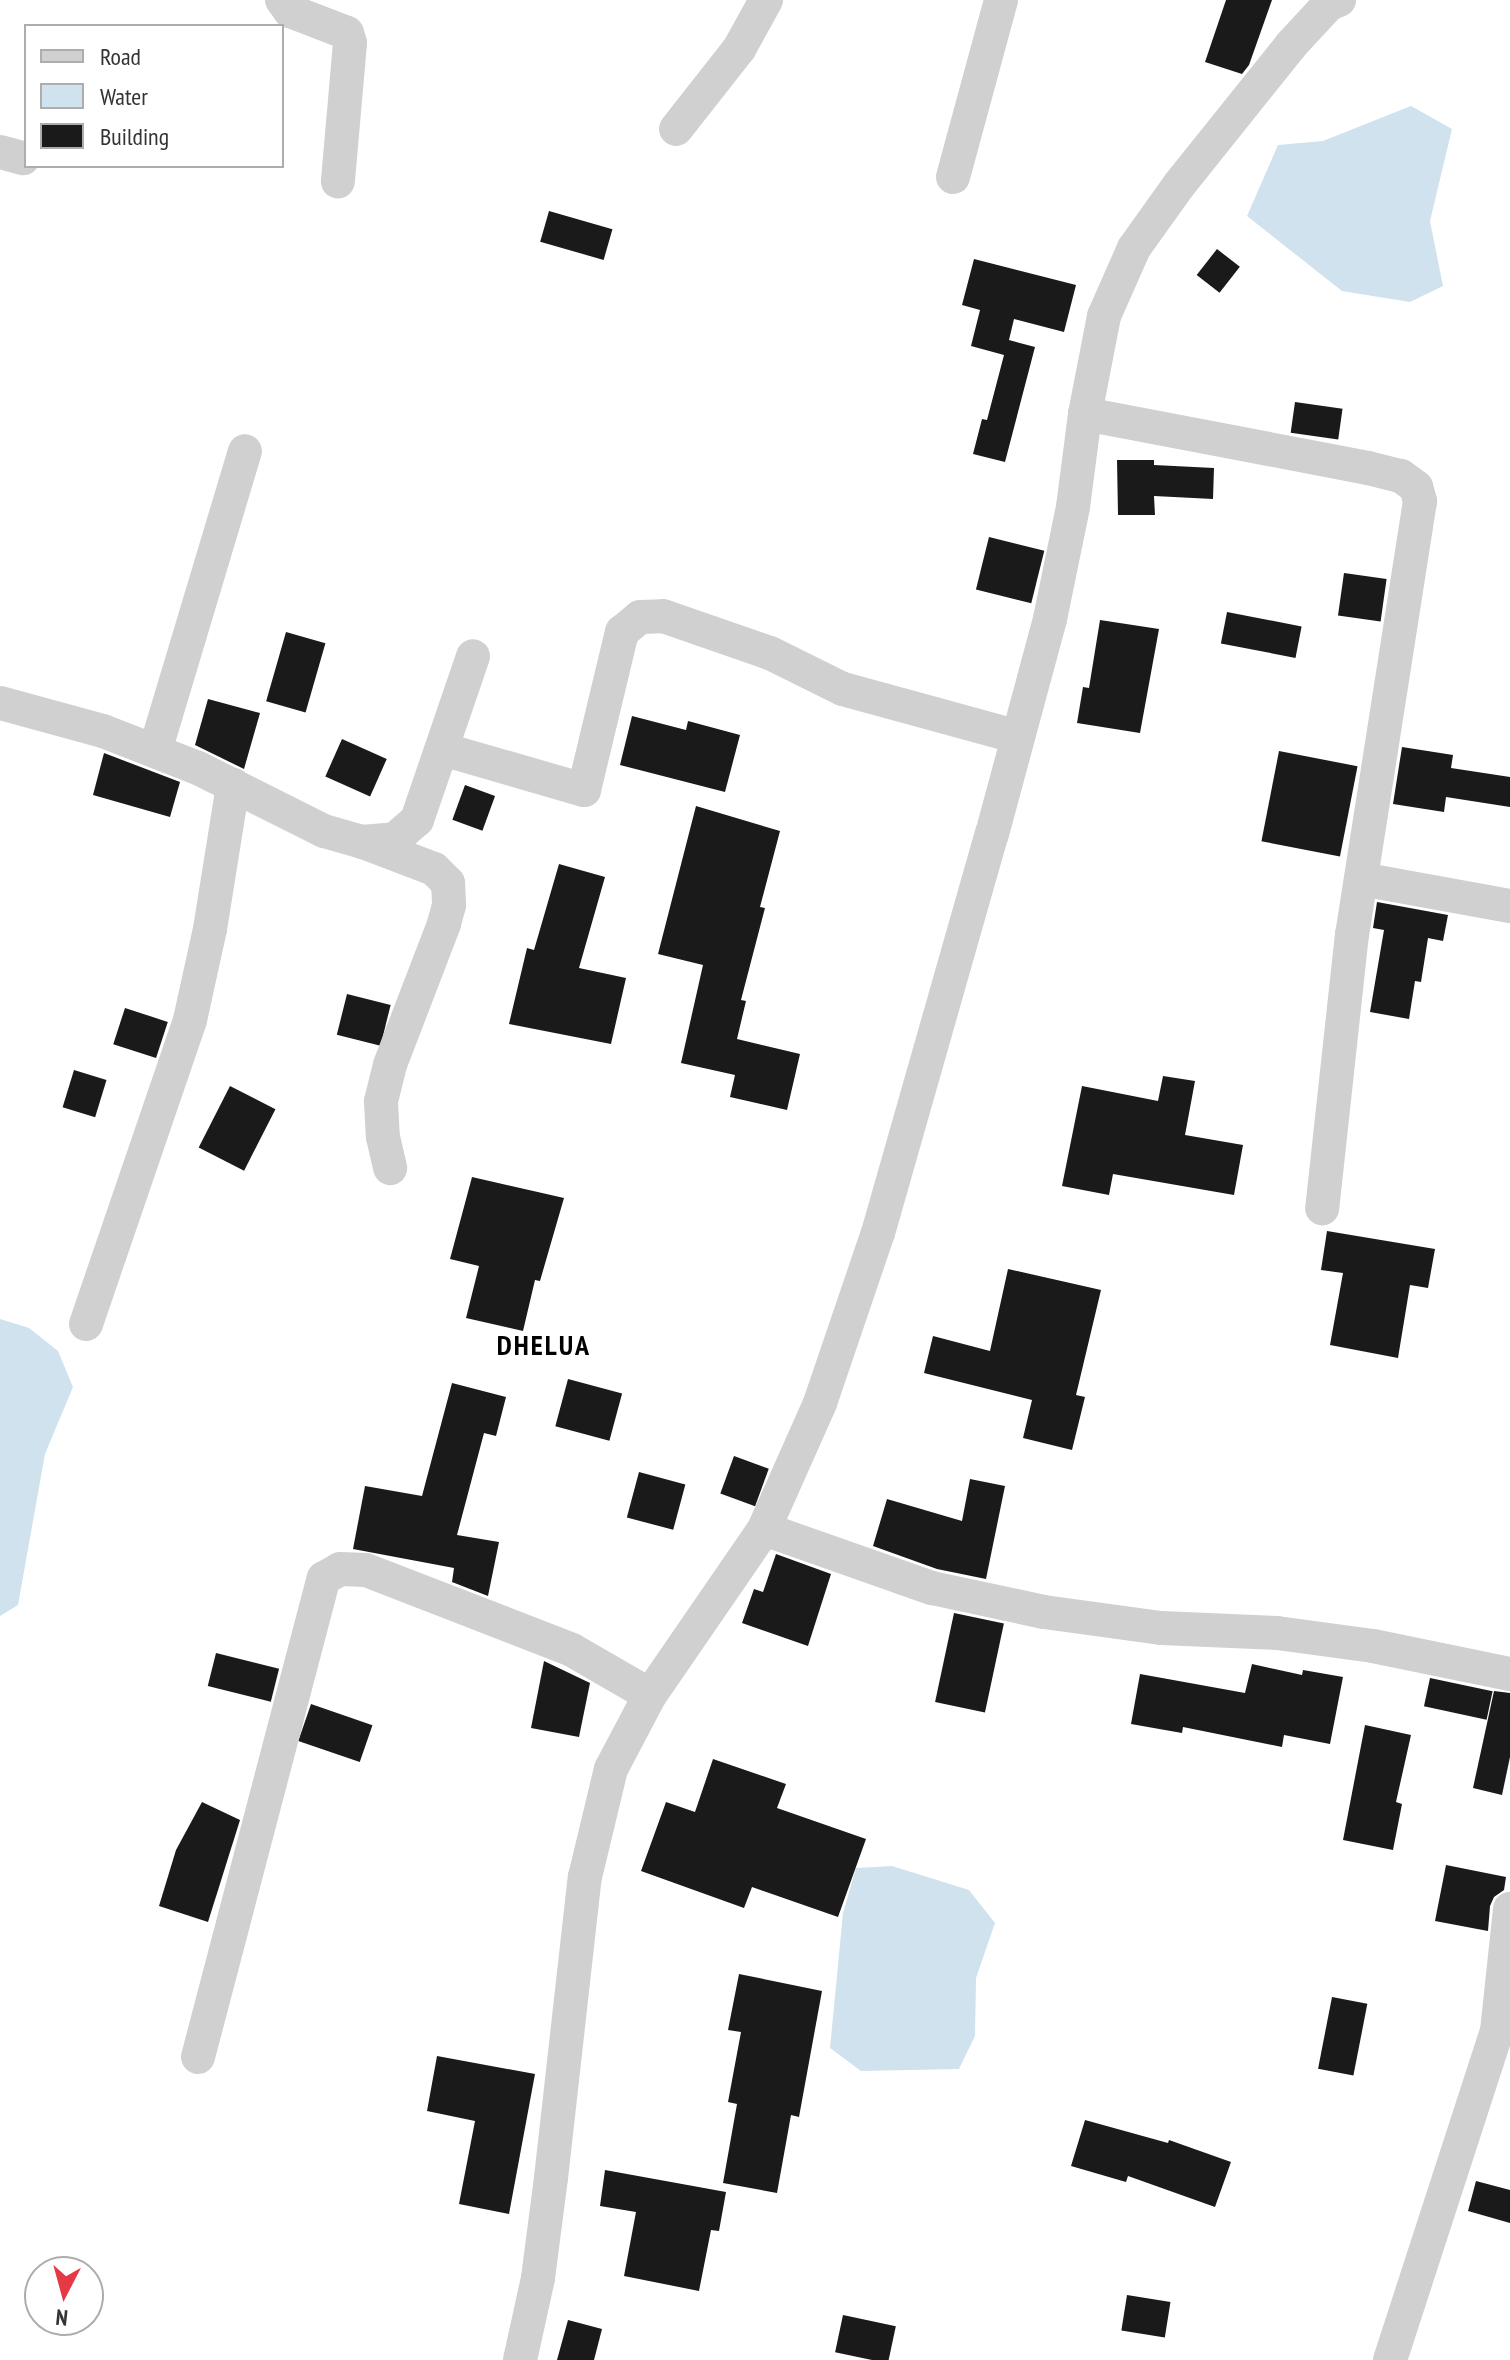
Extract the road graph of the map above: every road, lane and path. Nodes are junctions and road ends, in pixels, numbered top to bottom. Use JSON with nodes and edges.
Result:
{"nodes":[{"id":1,"x":282,"y":0,"type":"edge"},
{"id":2,"x":766,"y":0,"type":"edge"},
{"id":3,"x":1001,"y":0,"type":"edge"},
{"id":4,"x":1331,"y":1,"type":"edge"},
{"id":5,"x":676,"y":129,"type":"dead end"},
{"id":6,"x":953,"y":177,"type":"dead end"},
{"id":7,"x":338,"y":181,"type":"dead end"},
{"id":8,"x":1085,"y":414,"type":"junction"},
{"id":9,"x":245,"y":451,"type":"dead end"},
{"id":10,"x":473,"y":656,"type":"dead end"},
{"id":11,"x":0,"y":703,"type":"edge"},
{"id":12,"x":1018,"y":737,"type":"junction"},
{"id":13,"x":442,"y":749,"type":"junction"},
{"id":14,"x":155,"y":751,"type":"junction"},
{"id":15,"x":233,"y":785,"type":"junction"},
{"id":16,"x":362,"y":842,"type":"junction"},
{"id":17,"x":1361,"y":879,"type":"junction"},
{"id":18,"x":1510,"y":906,"type":"edge"},
{"id":19,"x":390,"y":1168,"type":"dead end"},
{"id":20,"x":1322,"y":1208,"type":"dead end"},
{"id":21,"x":86,"y":1324,"type":"dead end"},
{"id":22,"x":764,"y":1529,"type":"junction"},
{"id":23,"x":1510,"y":1674,"type":"edge"},
{"id":24,"x":650,"y":1695,"type":"junction"},
{"id":25,"x":1510,"y":1909,"type":"edge"},
{"id":26,"x":1503,"y":2033,"type":"edge"},
{"id":27,"x":198,"y":2057,"type":"dead end"},
{"id":28,"x":520,"y":2360,"type":"edge"},
{"id":29,"x":1390,"y":2360,"type":"edge"}],
"edges":[{"from":1,"to":7,"type":"street"},
{"from":2,"to":5,"type":"street"},
{"from":3,"to":6,"type":"street"},
{"from":4,"to":8,"type":"street"},
{"from":8,"to":12,"type":"street"},
{"from":8,"to":17,"type":"street"},
{"from":9,"to":14,"type":"street"},
{"from":10,"to":13,"type":"street"},
{"from":11,"to":14,"type":"street"},
{"from":12,"to":13,"type":"street"},
{"from":12,"to":22,"type":"street"},
{"from":13,"to":16,"type":"street"},
{"from":14,"to":15,"type":"street"},
{"from":15,"to":16,"type":"street"},
{"from":15,"to":21,"type":"street"},
{"from":16,"to":19,"type":"street"},
{"from":17,"to":18,"type":"street"},
{"from":17,"to":20,"type":"street"},
{"from":22,"to":23,"type":"street"},
{"from":22,"to":24,"type":"street"},
{"from":24,"to":27,"type":"street"},
{"from":24,"to":28,"type":"street"},
{"from":25,"to":26,"type":"street"},
{"from":26,"to":29,"type":"street"}]}
